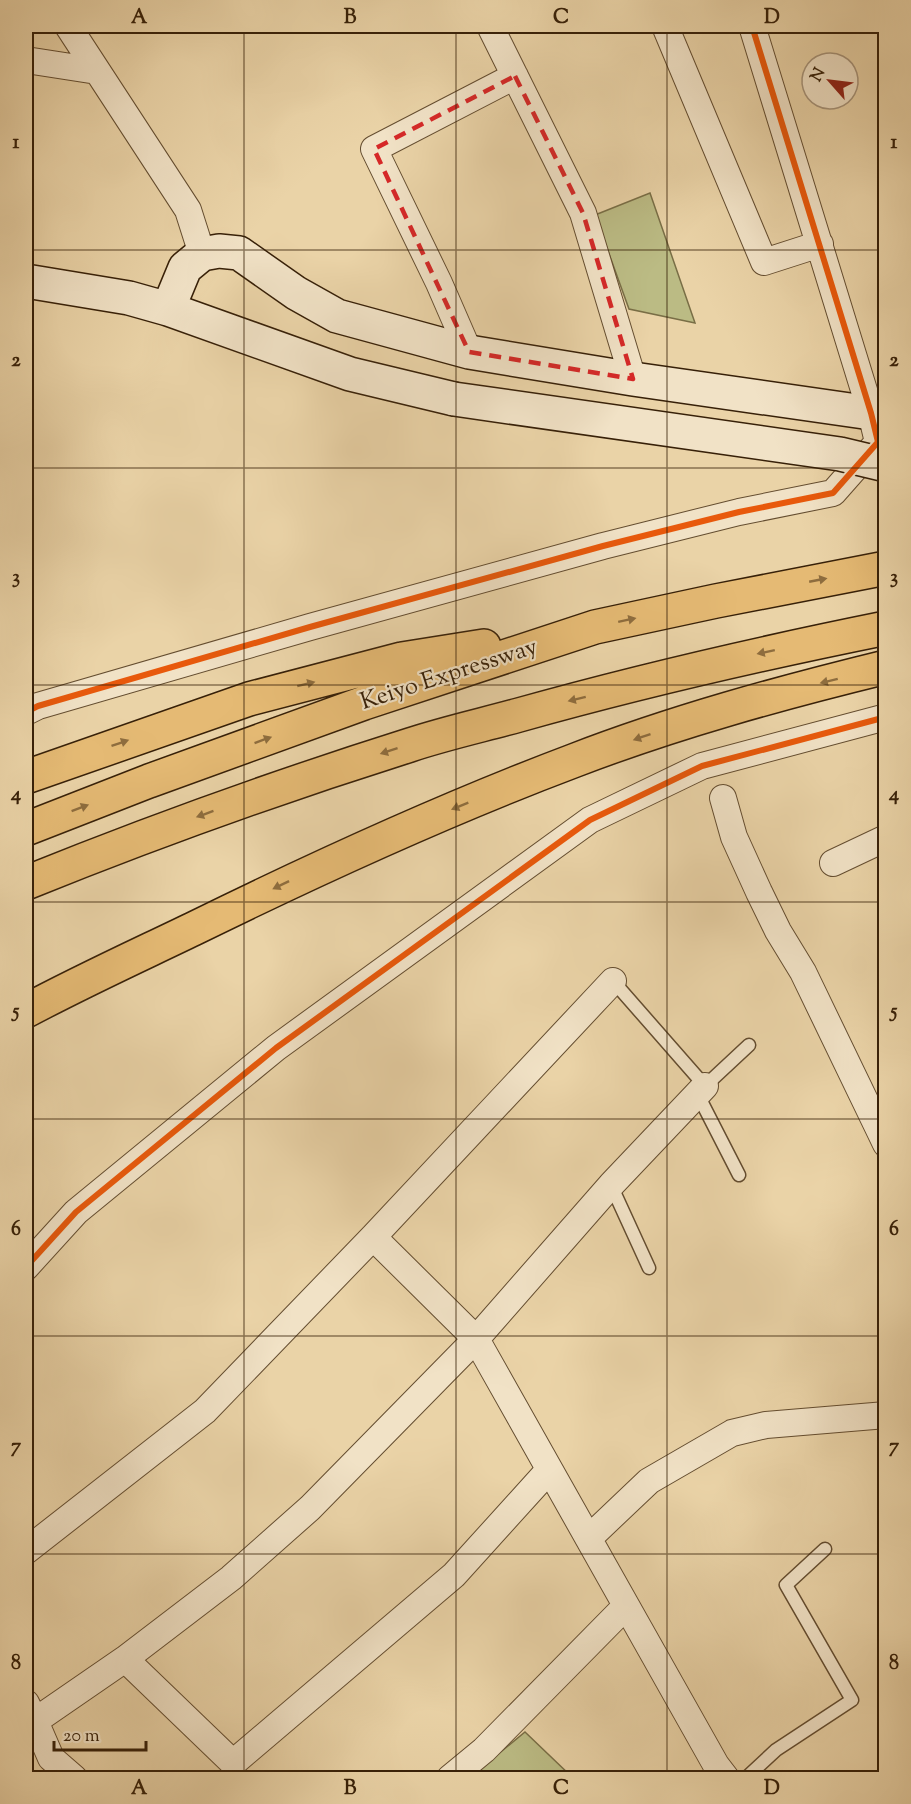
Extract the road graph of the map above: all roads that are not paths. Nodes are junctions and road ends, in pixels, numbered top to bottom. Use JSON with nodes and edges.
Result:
{"nodes":[{"id":1,"x":68,"y":26,"type":"edge"},
{"id":2,"x":490,"y":26,"type":"edge"},
{"id":3,"x":665,"y":26,"type":"edge"},
{"id":4,"x":752,"y":26,"type":"edge"},
{"id":5,"x":26,"y":60,"type":"edge"},
{"id":6,"x":97,"y":70,"type":"junction"},
{"id":7,"x":515,"y":76,"type":"junction"},
{"id":8,"x":820,"y":244,"type":"junction"},
{"id":9,"x":202,"y":254,"type":"junction"},
{"id":10,"x":26,"y":281,"type":"edge"},
{"id":11,"x":168,"y":309,"type":"junction"},
{"id":12,"x":469,"y":352,"type":"junction"},
{"id":13,"x":633,"y":379,"type":"junction"},
{"id":14,"x":878,"y":413,"type":"edge"},
{"id":15,"x":885,"y":465,"type":"edge"},
{"id":16,"x":885,"y":568,"type":"edge"},
{"id":17,"x":595,"y":627,"type":"junction"},
{"id":18,"x":885,"y":628,"type":"edge"},
{"id":19,"x":885,"y":667,"type":"edge"},
{"id":20,"x":26,"y":712,"type":"edge"},
{"id":21,"x":885,"y":717,"type":"edge"},
{"id":22,"x":26,"y":777,"type":"edge"},
{"id":23,"x":723,"y":798,"type":"dead end"},
{"id":24,"x":26,"y":829,"type":"edge"},
{"id":25,"x":885,"y":838,"type":"edge"},
{"id":26,"x":833,"y":863,"type":"dead end"},
{"id":27,"x":26,"y":883,"type":"edge"},
{"id":28,"x":613,"y":981,"type":"joint"},
{"id":29,"x":32,"y":1008,"type":"edge"},
{"id":30,"x":749,"y":1045,"type":"dead end"},
{"id":31,"x":701,"y":1089,"type":"junction"},
{"id":32,"x":885,"y":1144,"type":"edge"},
{"id":33,"x":739,"y":1175,"type":"dead end"},
{"id":34,"x":611,"y":1185,"type":"junction"},
{"id":35,"x":373,"y":1237,"type":"junction"},
{"id":36,"x":26,"y":1267,"type":"edge"},
{"id":37,"x":649,"y":1268,"type":"dead end"},
{"id":38,"x":476,"y":1339,"type":"junction"},
{"id":39,"x":885,"y":1415,"type":"edge"},
{"id":40,"x":549,"y":1470,"type":"junction"},
{"id":41,"x":589,"y":1538,"type":"junction"},
{"id":42,"x":825,"y":1549,"type":"dead end"},
{"id":43,"x":26,"y":1551,"type":"edge"},
{"id":44,"x":626,"y":1606,"type":"junction"},
{"id":45,"x":125,"y":1659,"type":"junction"},
{"id":46,"x":30,"y":1712,"type":"edge"},
{"id":47,"x":74,"y":1779,"type":"edge"},
{"id":48,"x":450,"y":1779,"type":"edge"},
{"id":49,"x":726,"y":1779,"type":"edge"},
{"id":50,"x":746,"y":1779,"type":"edge"}],
"edges":[{"from":1,"to":6,"type":"street"},
{"from":2,"to":7,"type":"street"},
{"from":3,"to":8,"type":"street"},
{"from":4,"to":8,"type":"street"},
{"from":5,"to":6,"type":"street"},
{"from":6,"to":9,"type":"street"},
{"from":7,"to":12,"type":"street"},
{"from":7,"to":13,"type":"street"},
{"from":8,"to":14,"type":"street"},
{"from":9,"to":11,"type":"street"},
{"from":9,"to":12,"type":"street"},
{"from":10,"to":11,"type":"street"},
{"from":11,"to":15,"type":"street","bridge":true},
{"from":12,"to":13,"type":"street"},
{"from":13,"to":14,"type":"street"},
{"from":14,"to":20,"type":"street"},
{"from":17,"to":16,"type":"highway","name":"Keiyo Expressway","one_way":true},
{"from":22,"to":17,"type":"highway","one_way":true},
{"from":24,"to":17,"type":"highway","name":"Keiyo Expressway","one_way":true},
{"from":18,"to":27,"type":"highway","one_way":true},
{"from":19,"to":29,"type":"highway","one_way":true},
{"from":21,"to":36,"type":"street"},
{"from":23,"to":32,"type":"street"},
{"from":25,"to":26,"type":"street"},
{"from":28,"to":31,"type":"lane"},
{"from":28,"to":35,"type":"street"},
{"from":30,"to":31,"type":"lane"},
{"from":31,"to":33,"type":"lane"},
{"from":31,"to":34,"type":"street"},
{"from":34,"to":37,"type":"lane"},
{"from":34,"to":38,"type":"street"},
{"from":35,"to":38,"type":"street"},
{"from":35,"to":43,"type":"street"},
{"from":38,"to":40,"type":"street"},
{"from":38,"to":45,"type":"street"},
{"from":39,"to":41,"type":"street"},
{"from":40,"to":41,"type":"street"},
{"from":40,"to":45,"type":"street"},
{"from":41,"to":44,"type":"street"},
{"from":42,"to":50,"type":"lane"},
{"from":44,"to":48,"type":"street"},
{"from":44,"to":49,"type":"street"},
{"from":45,"to":46,"type":"street"},
{"from":46,"to":47,"type":"street"}]}
